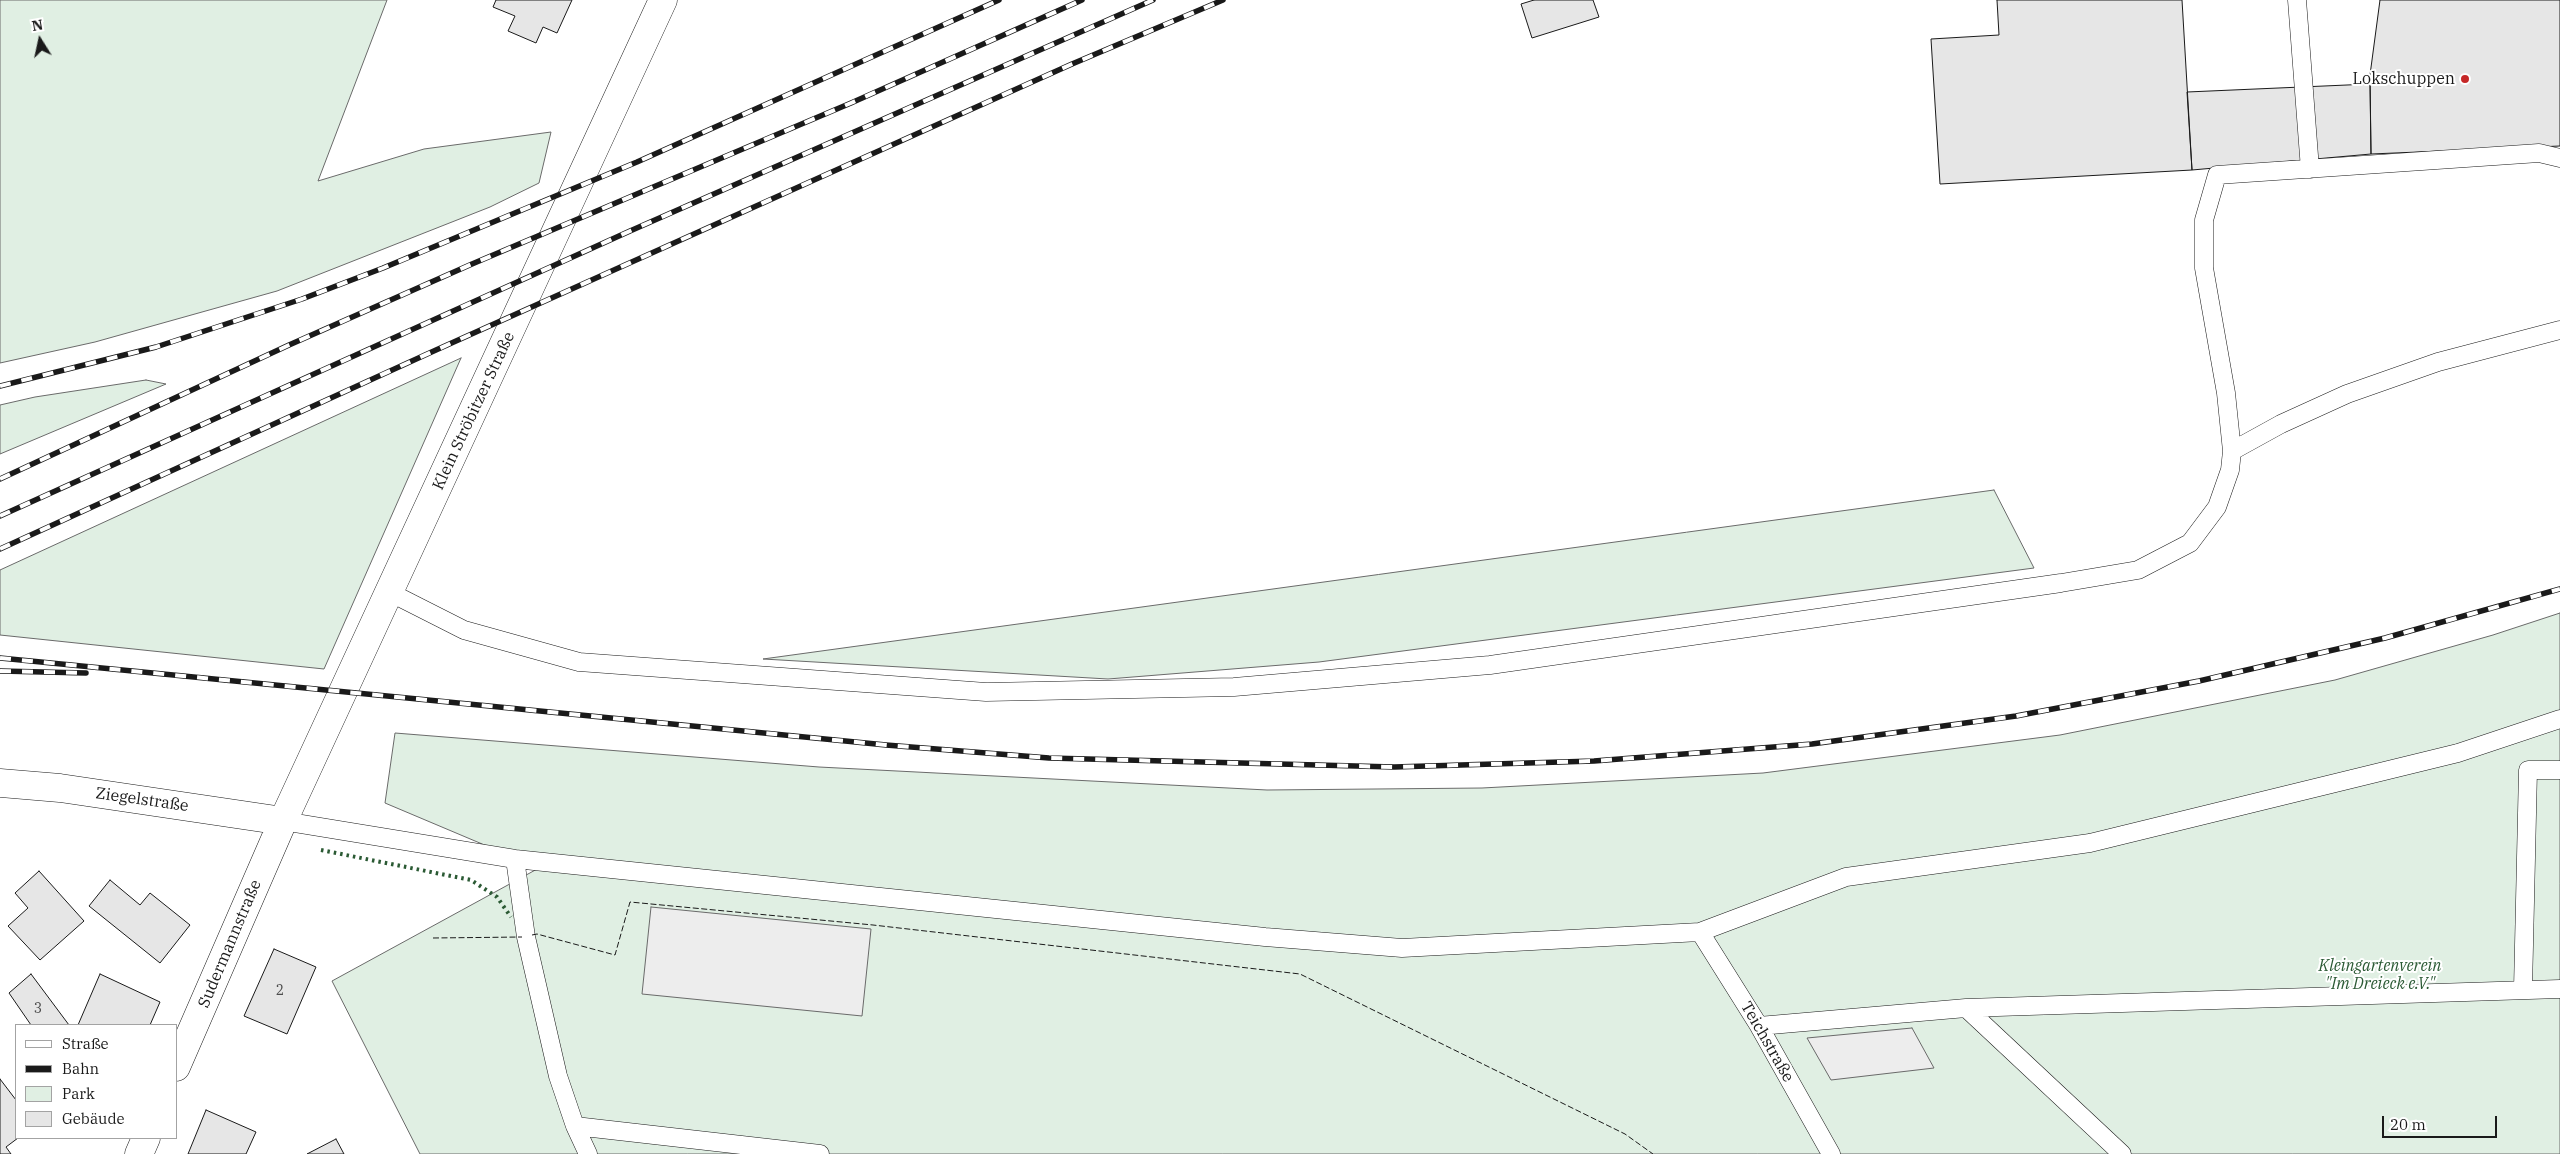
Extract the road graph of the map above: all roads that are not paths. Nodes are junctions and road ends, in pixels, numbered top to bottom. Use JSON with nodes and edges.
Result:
{"nodes":[{"id":1,"x":663,"y":0,"type":"edge"},
{"id":2,"x":2297,"y":0,"type":"edge"},
{"id":3,"x":2560,"y":158,"type":"edge"},
{"id":4,"x":2310,"y":168,"type":"junction"},
{"id":5,"x":2560,"y":330,"type":"edge"},
{"id":6,"x":2232,"y":451,"type":"junction"},
{"id":7,"x":389,"y":592,"type":"junction"},
{"id":8,"x":2560,"y":719,"type":"edge"},
{"id":9,"x":2560,"y":770,"type":"edge"},
{"id":10,"x":0,"y":783,"type":"edge"},
{"id":11,"x":283,"y":821,"type":"junction"},
{"id":12,"x":516,"y":860,"type":"junction"},
{"id":13,"x":1700,"y":932,"type":"junction"},
{"id":14,"x":2523,"y":989,"type":"junction"},
{"id":15,"x":2560,"y":989,"type":"edge"},
{"id":16,"x":1966,"y":1008,"type":"junction"},
{"id":17,"x":1759,"y":1026,"type":"junction"},
{"id":18,"x":178,"y":1062,"type":"edge"},
{"id":19,"x":574,"y":1126,"type":"junction"},
{"id":20,"x":146,"y":1139,"type":"edge"},
{"id":21,"x":139,"y":1154,"type":"edge"},
{"id":22,"x":588,"y":1154,"type":"edge"},
{"id":23,"x":820,"y":1154,"type":"edge"},
{"id":24,"x":1830,"y":1154,"type":"edge"},
{"id":25,"x":2122,"y":1154,"type":"edge"}],
"edges":[{"from":1,"to":7,"type":"street","name":"Klein Ströbitzer Straße"},
{"from":2,"to":4,"type":"lane"},
{"from":3,"to":4,"type":"lane"},
{"from":4,"to":6,"type":"lane"},
{"from":5,"to":6,"type":"lane"},
{"from":6,"to":7,"type":"lane"},
{"from":7,"to":11,"type":"street","name":"Klein Ströbitzer Straße"},
{"from":8,"to":13,"type":"lane"},
{"from":9,"to":14,"type":"lane"},
{"from":10,"to":11,"type":"street","name":"Ziegelstraße"},
{"from":11,"to":12,"type":"lane"},
{"from":11,"to":18,"type":"street","name":"Sudermannstraße"},
{"from":12,"to":13,"type":"lane"},
{"from":12,"to":19,"type":"lane"},
{"from":13,"to":17,"type":"lane","name":"Teichstraße"},
{"from":14,"to":15,"type":"lane"},
{"from":14,"to":16,"type":"lane"},
{"from":16,"to":17,"type":"lane"},
{"from":16,"to":25,"type":"lane"},
{"from":17,"to":24,"type":"lane","name":"Teichstraße"},
{"from":19,"to":22,"type":"lane"},
{"from":19,"to":23,"type":"lane"},
{"from":20,"to":21,"type":"street"}]}
